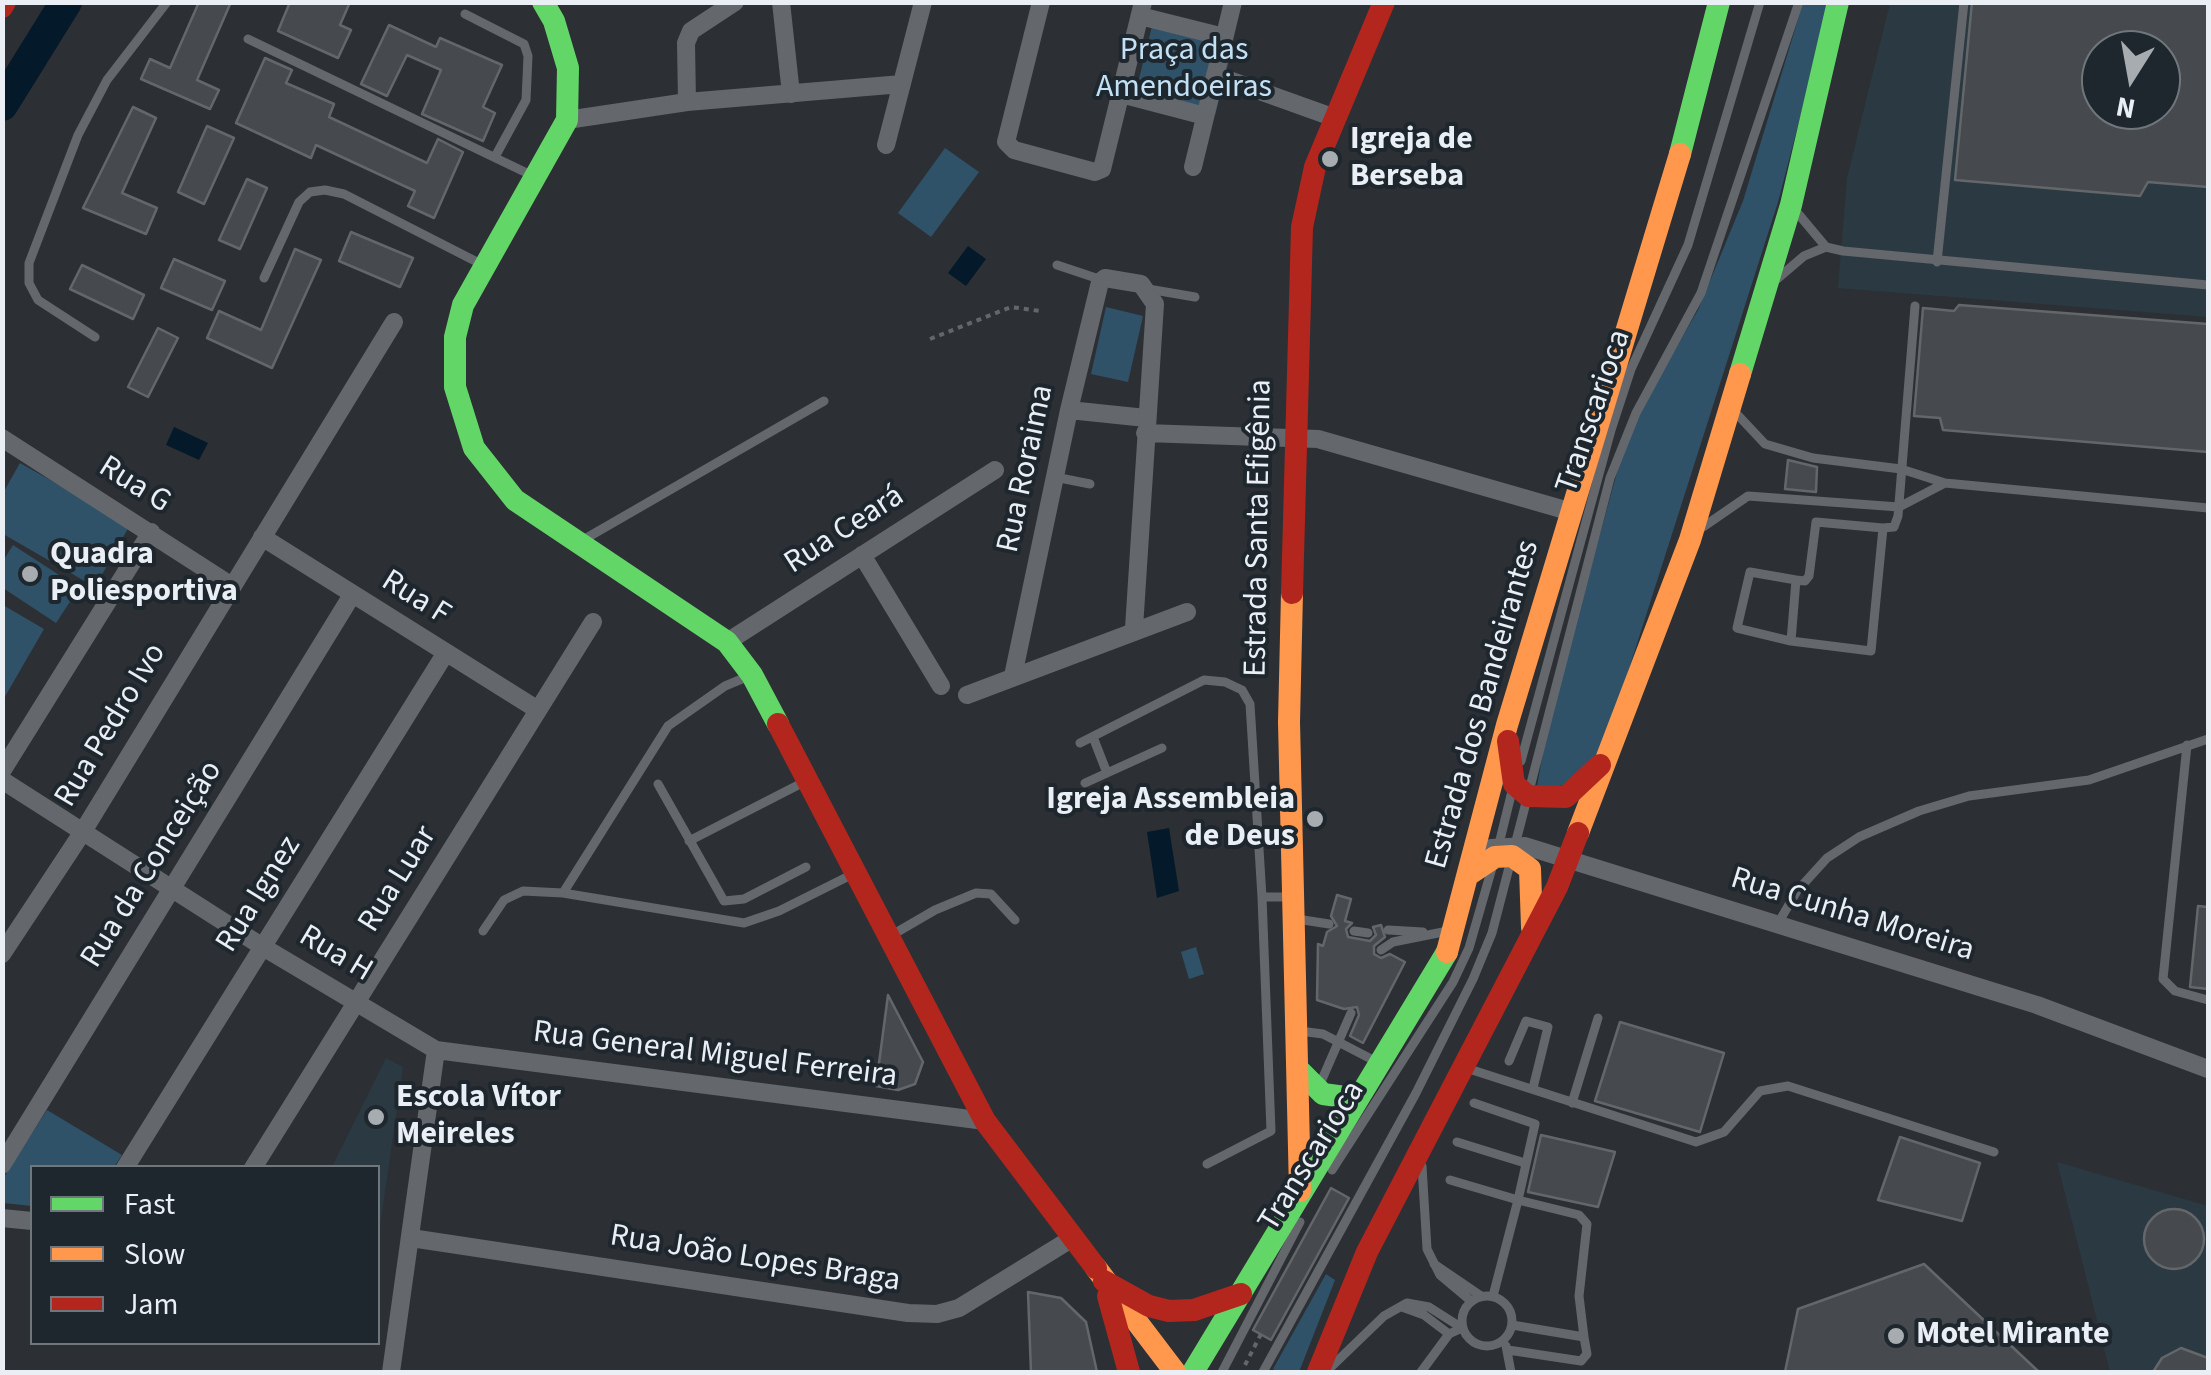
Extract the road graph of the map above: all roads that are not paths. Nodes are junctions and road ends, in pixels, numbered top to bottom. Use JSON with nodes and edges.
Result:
{"nodes":[{"id":1,"x":167,"y":2,"type":"edge"},
{"id":2,"x":543,"y":2,"type":"edge"},
{"id":3,"x":735,"y":2,"type":"edge"},
{"id":4,"x":781,"y":2,"type":"edge"},
{"id":5,"x":924,"y":2,"type":"edge"},
{"id":6,"x":1041,"y":2,"type":"edge"},
{"id":7,"x":1233,"y":2,"type":"edge"},
{"id":8,"x":1384,"y":2,"type":"edge"},
{"id":9,"x":1719,"y":2,"type":"edge"},
{"id":10,"x":1760,"y":2,"type":"edge"},
{"id":11,"x":1799,"y":2,"type":"edge"},
{"id":12,"x":1838,"y":2,"type":"edge"},
{"id":13,"x":1964,"y":2,"type":"edge"},
{"id":14,"x":1142,"y":9,"type":"edge"},
{"id":15,"x":466,"y":14,"type":"dead end"},
{"id":16,"x":1224,"y":36,"type":"junction"},
{"id":17,"x":248,"y":39,"type":"dead end"},
{"id":18,"x":1215,"y":74,"type":"junction"},
{"id":19,"x":902,"y":84,"type":"junction"},
{"id":20,"x":791,"y":94,"type":"junction"},
{"id":21,"x":1122,"y":94,"type":"junction"},
{"id":22,"x":687,"y":102,"type":"junction"},
{"id":23,"x":1205,"y":116,"type":"junction"},
{"id":24,"x":1335,"y":118,"type":"junction"},
{"id":25,"x":567,"y":120,"type":"junction"},
{"id":26,"x":886,"y":145,"type":"dead end"},
{"id":27,"x":496,"y":155,"type":"junction"},
{"id":28,"x":1194,"y":167,"type":"dead end"},
{"id":29,"x":538,"y":179,"type":"junction"},
{"id":30,"x":1792,"y":205,"type":"junction"},
{"id":31,"x":1826,"y":247,"type":"junction"},
{"id":32,"x":1936,"y":262,"type":"junction"},
{"id":33,"x":482,"y":265,"type":"junction"},
{"id":34,"x":1057,"y":265,"type":"dead end"},
{"id":35,"x":264,"y":278,"type":"dead end"},
{"id":36,"x":1104,"y":278,"type":"junction"},
{"id":37,"x":2208,"y":285,"type":"edge"},
{"id":38,"x":1148,"y":288,"type":"junction"},
{"id":39,"x":1764,"y":291,"type":"junction"},
{"id":40,"x":1195,"y":296,"type":"dead end"},
{"id":41,"x":1915,"y":306,"type":"dead end"},
{"id":42,"x":394,"y":322,"type":"dead end"},
{"id":43,"x":95,"y":337,"type":"dead end"},
{"id":44,"x":824,"y":401,"type":"dead end"},
{"id":45,"x":1730,"y":404,"type":"junction"},
{"id":46,"x":1069,"y":410,"type":"junction"},
{"id":47,"x":1146,"y":425,"type":"junction"},
{"id":48,"x":2,"y":438,"type":"edge"},
{"id":49,"x":1295,"y":439,"type":"junction"},
{"id":50,"x":1901,"y":469,"type":"junction"},
{"id":51,"x":995,"y":470,"type":"dead end"},
{"id":52,"x":1055,"y":476,"type":"junction"},
{"id":53,"x":1944,"y":483,"type":"junction"},
{"id":54,"x":1090,"y":484,"type":"dead end"},
{"id":55,"x":1899,"y":507,"type":"junction"},
{"id":56,"x":2208,"y":508,"type":"edge"},
{"id":57,"x":1572,"y":512,"type":"junction"},
{"id":58,"x":1883,"y":528,"type":"junction"},
{"id":59,"x":151,"y":532,"type":"junction"},
{"id":60,"x":262,"y":537,"type":"junction"},
{"id":61,"x":1690,"y":540,"type":"junction"},
{"id":62,"x":576,"y":544,"type":"junction"},
{"id":63,"x":862,"y":555,"type":"junction"},
{"id":64,"x":1796,"y":580,"type":"junction"},
{"id":65,"x":232,"y":586,"type":"junction"},
{"id":66,"x":352,"y":595,"type":"junction"},
{"id":67,"x":1187,"y":612,"type":"dead end"},
{"id":68,"x":593,"y":622,"type":"dead end"},
{"id":69,"x":1134,"y":628,"type":"junction"},
{"id":70,"x":728,"y":642,"type":"junction"},
{"id":71,"x":1791,"y":642,"type":"junction"},
{"id":72,"x":445,"y":654,"type":"junction"},
{"id":73,"x":752,"y":675,"type":"junction"},
{"id":74,"x":1014,"y":676,"type":"junction"},
{"id":75,"x":941,"y":686,"type":"dead end"},
{"id":76,"x":967,"y":694,"type":"dead end"},
{"id":77,"x":538,"y":710,"type":"junction"},
{"id":78,"x":1507,"y":725,"type":"junction"},
{"id":79,"x":1092,"y":737,"type":"junction"},
{"id":80,"x":2208,"y":738,"type":"edge"},
{"id":81,"x":1080,"y":743,"type":"dead end"},
{"id":82,"x":2186,"y":745,"type":"junction"},
{"id":83,"x":1162,"y":748,"type":"dead end"},
{"id":84,"x":1606,"y":760,"type":"junction"},
{"id":85,"x":2,"y":771,"type":"edge"},
{"id":86,"x":1107,"y":773,"type":"junction"},
{"id":87,"x":2,"y":780,"type":"edge"},
{"id":88,"x":808,"y":780,"type":"junction"},
{"id":89,"x":658,"y":784,"type":"dead end"},
{"id":90,"x":1085,"y":784,"type":"dead end"},
{"id":91,"x":1521,"y":790,"type":"junction"},
{"id":92,"x":82,"y":833,"type":"junction"},
{"id":93,"x":689,"y":840,"type":"junction"},
{"id":94,"x":1494,"y":855,"type":"junction"},
{"id":95,"x":1569,"y":860,"type":"junction"},
{"id":96,"x":806,"y":867,"type":"dead end"},
{"id":97,"x":856,"y":873,"type":"junction"},
{"id":98,"x":174,"y":891,"type":"junction"},
{"id":99,"x":563,"y":893,"type":"junction"},
{"id":100,"x":1262,"y":897,"type":"junction"},
{"id":101,"x":1294,"y":908,"type":"junction"},
{"id":102,"x":1015,"y":920,"type":"dead end"},
{"id":103,"x":1329,"y":924,"type":"dead end"},
{"id":104,"x":1776,"y":925,"type":"junction"},
{"id":105,"x":1388,"y":930,"type":"dead end"},
{"id":106,"x":1456,"y":930,"type":"junction"},
{"id":107,"x":484,"y":931,"type":"dead end"},
{"id":108,"x":1354,"y":931,"type":"dead end"},
{"id":109,"x":1368,"y":932,"type":"dead end"},
{"id":110,"x":1431,"y":933,"type":"junction"},
{"id":111,"x":1532,"y":934,"type":"junction"},
{"id":112,"x":889,"y":937,"type":"junction"},
{"id":113,"x":263,"y":947,"type":"junction"},
{"id":114,"x":1382,"y":950,"type":"dead end"},
{"id":115,"x":2,"y":954,"type":"edge"},
{"id":116,"x":2208,"y":1000,"type":"edge"},
{"id":117,"x":358,"y":1004,"type":"junction"},
{"id":118,"x":1350,"y":1013,"type":"dead end"},
{"id":119,"x":1598,"y":1018,"type":"dead end"},
{"id":120,"x":1298,"y":1030,"type":"junction"},
{"id":121,"x":1338,"y":1041,"type":"junction"},
{"id":122,"x":436,"y":1050,"type":"junction"},
{"id":123,"x":1509,"y":1061,"type":"dead end"},
{"id":124,"x":1380,"y":1064,"type":"junction"},
{"id":125,"x":1463,"y":1067,"type":"junction"},
{"id":126,"x":2208,"y":1069,"type":"edge"},
{"id":127,"x":1300,"y":1070,"type":"junction"},
{"id":128,"x":1532,"y":1088,"type":"junction"},
{"id":129,"x":1317,"y":1090,"type":"junction"},
{"id":130,"x":1362,"y":1092,"type":"junction"},
{"id":131,"x":1474,"y":1103,"type":"dead end"},
{"id":132,"x":1572,"y":1103,"type":"junction"},
{"id":133,"x":986,"y":1121,"type":"junction"},
{"id":134,"x":1457,"y":1142,"type":"dead end"},
{"id":135,"x":1421,"y":1146,"type":"junction"},
{"id":136,"x":1994,"y":1152,"type":"dead end"},
{"id":137,"x":1525,"y":1163,"type":"junction"},
{"id":138,"x":1207,"y":1164,"type":"dead end"},
{"id":139,"x":2,"y":1165,"type":"edge"},
{"id":140,"x":127,"y":1165,"type":"edge"},
{"id":141,"x":255,"y":1165,"type":"edge"},
{"id":142,"x":1326,"y":1178,"type":"dead end"},
{"id":143,"x":1450,"y":1180,"type":"dead end"},
{"id":144,"x":1305,"y":1200,"type":"junction"},
{"id":145,"x":1518,"y":1200,"type":"junction"},
{"id":146,"x":2,"y":1218,"type":"edge"},
{"id":147,"x":30,"y":1221,"type":"edge"},
{"id":148,"x":411,"y":1238,"type":"junction"},
{"id":149,"x":1071,"y":1239,"type":"junction"},
{"id":150,"x":1104,"y":1282,"type":"junction"},
{"id":151,"x":1241,"y":1294,"type":"junction"},
{"id":152,"x":1493,"y":1296,"type":"junction"},
{"id":153,"x":1476,"y":1298,"type":"junction"},
{"id":154,"x":1399,"y":1306,"type":"junction"},
{"id":155,"x":1512,"y":1326,"type":"junction"},
{"id":156,"x":1462,"y":1328,"type":"junction"},
{"id":157,"x":1449,"y":1334,"type":"junction"},
{"id":158,"x":1584,"y":1337,"type":"junction"},
{"id":159,"x":1506,"y":1345,"type":"junction"},
{"id":160,"x":391,"y":1372,"type":"edge"},
{"id":161,"x":1130,"y":1372,"type":"edge"},
{"id":162,"x":1175,"y":1372,"type":"edge"},
{"id":163,"x":1193,"y":1372,"type":"edge"},
{"id":164,"x":1222,"y":1372,"type":"edge"},
{"id":165,"x":1262,"y":1372,"type":"edge"},
{"id":166,"x":1318,"y":1372,"type":"edge"},
{"id":167,"x":1326,"y":1372,"type":"edge"},
{"id":168,"x":1421,"y":1372,"type":"edge"},
{"id":169,"x":1511,"y":1372,"type":"edge"}],
"edges":[{"from":1,"to":43,"type":"lane"},
{"from":2,"to":25,"type":"main road"},
{"from":3,"to":22,"type":"street"},
{"from":4,"to":20,"type":"street"},
{"from":5,"to":19,"type":"street"},
{"from":6,"to":21,"type":"street"},
{"from":7,"to":16,"type":"street"},
{"from":8,"to":24,"type":"main road","name":"Estrada Santa Efigênia"},
{"from":9,"to":57,"type":"main road","name":"Estrada dos Bandeirantes"},
{"from":10,"to":91,"type":"lane","name":"Transcarioca"},
{"from":11,"to":91,"type":"lane","name":"Transcarioca"},
{"from":12,"to":30,"type":"main road"},
{"from":13,"to":32,"type":"lane"},
{"from":14,"to":16,"type":"street"},
{"from":14,"to":21,"type":"street"},
{"from":15,"to":27,"type":"lane"},
{"from":16,"to":18,"type":"street"},
{"from":17,"to":27,"type":"lane"},
{"from":18,"to":23,"type":"street"},
{"from":18,"to":24,"type":"street"},
{"from":19,"to":20,"type":"street"},
{"from":19,"to":26,"type":"street"},
{"from":20,"to":22,"type":"street"},
{"from":21,"to":23,"type":"street"},
{"from":22,"to":25,"type":"street"},
{"from":23,"to":28,"type":"street"},
{"from":24,"to":49,"type":"main road","name":"Estrada Santa Efigênia"},
{"from":25,"to":29,"type":"main road"},
{"from":27,"to":29,"type":"lane"},
{"from":29,"to":33,"type":"main road"},
{"from":30,"to":31,"type":"lane"},
{"from":30,"to":39,"type":"main road"},
{"from":31,"to":32,"type":"lane"},
{"from":31,"to":39,"type":"lane"},
{"from":32,"to":37,"type":"lane"},
{"from":33,"to":35,"type":"lane"},
{"from":33,"to":62,"type":"main road"},
{"from":34,"to":36,"type":"lane"},
{"from":36,"to":38,"type":"street"},
{"from":36,"to":46,"type":"street","name":"Rua Roraima"},
{"from":38,"to":40,"type":"lane"},
{"from":38,"to":47,"type":"street"},
{"from":39,"to":45,"type":"main road"},
{"from":41,"to":50,"type":"lane"},
{"from":42,"to":60,"type":"street","name":"Rua Pedro Ivo"},
{"from":44,"to":62,"type":"lane"},
{"from":45,"to":50,"type":"lane"},
{"from":45,"to":61,"type":"main road"},
{"from":46,"to":47,"type":"street"},
{"from":46,"to":52,"type":"street","name":"Rua Roraima"},
{"from":47,"to":49,"type":"street"},
{"from":47,"to":69,"type":"street"},
{"from":48,"to":59,"type":"street","name":"Rua G"},
{"from":49,"to":57,"type":"street"},
{"from":49,"to":101,"type":"main road","name":"Estrada Santa Efigênia"},
{"from":50,"to":53,"type":"lane"},
{"from":50,"to":55,"type":"lane"},
{"from":51,"to":63,"type":"street","name":"Rua Ceará"},
{"from":52,"to":54,"type":"lane"},
{"from":52,"to":74,"type":"street","name":"Rua Roraima"},
{"from":53,"to":55,"type":"lane"},
{"from":53,"to":56,"type":"lane"},
{"from":55,"to":58,"type":"lane"},
{"from":55,"to":61,"type":"lane"},
{"from":57,"to":78,"type":"main road","name":"Estrada dos Bandeirantes"},
{"from":58,"to":64,"type":"lane"},
{"from":58,"to":71,"type":"lane"},
{"from":59,"to":65,"type":"street","name":"Rua G"},
{"from":59,"to":85,"type":"street"},
{"from":60,"to":65,"type":"street","name":"Rua Pedro Ivo"},
{"from":60,"to":66,"type":"street","name":"Rua F"},
{"from":61,"to":84,"type":"main road"},
{"from":62,"to":70,"type":"main road"},
{"from":63,"to":70,"type":"street","name":"Rua Ceará"},
{"from":63,"to":75,"type":"street"},
{"from":64,"to":71,"type":"lane"},
{"from":64,"to":71,"type":"lane"},
{"from":65,"to":92,"type":"street","name":"Rua Pedro Ivo"},
{"from":66,"to":72,"type":"street","name":"Rua F"},
{"from":66,"to":98,"type":"street","name":"Rua da Conceição"},
{"from":67,"to":69,"type":"street"},
{"from":68,"to":77,"type":"street","name":"Rua Luar"},
{"from":69,"to":74,"type":"street"},
{"from":70,"to":73,"type":"main road"},
{"from":72,"to":77,"type":"street","name":"Rua F"},
{"from":72,"to":113,"type":"street","name":"Rua Ignez"},
{"from":73,"to":88,"type":"main road"},
{"from":73,"to":99,"type":"lane"},
{"from":74,"to":76,"type":"street"},
{"from":77,"to":117,"type":"street","name":"Rua Luar"},
{"from":78,"to":91,"type":"main road"},
{"from":78,"to":94,"type":"main road","name":"Estrada dos Bandeirantes"},
{"from":79,"to":81,"type":"lane"},
{"from":79,"to":86,"type":"lane"},
{"from":79,"to":100,"type":"lane"},
{"from":80,"to":82,"type":"lane"},
{"from":82,"to":104,"type":"lane"},
{"from":82,"to":116,"type":"lane"},
{"from":83,"to":86,"type":"lane"},
{"from":84,"to":91,"type":"main road"},
{"from":84,"to":95,"type":"main road"},
{"from":86,"to":90,"type":"lane"},
{"from":87,"to":92,"type":"street","name":"Rua H"},
{"from":88,"to":93,"type":"lane"},
{"from":88,"to":97,"type":"main road"},
{"from":89,"to":93,"type":"lane"},
{"from":91,"to":94,"type":"lane","name":"Transcarioca"},
{"from":91,"to":94,"type":"lane","name":"Transcarioca"},
{"from":92,"to":98,"type":"street","name":"Rua H"},
{"from":92,"to":115,"type":"street","name":"Rua Pedro Ivo"},
{"from":93,"to":96,"type":"lane"},
{"from":94,"to":95,"type":"street","name":"Rua Cunha Moreira"},
{"from":94,"to":106,"type":"main road","name":"Estrada dos Bandeirantes"},
{"from":94,"to":111,"type":"main road"},
{"from":94,"to":142,"type":"lane","name":"Transcarioca"},
{"from":94,"to":165,"type":"lane","name":"Transcarioca"},
{"from":95,"to":104,"type":"street","name":"Rua Cunha Moreira"},
{"from":95,"to":111,"type":"main road"},
{"from":97,"to":99,"type":"lane"},
{"from":97,"to":112,"type":"main road"},
{"from":98,"to":113,"type":"street","name":"Rua H"},
{"from":98,"to":139,"type":"street","name":"Rua da Conceição"},
{"from":99,"to":107,"type":"lane"},
{"from":100,"to":101,"type":"lane"},
{"from":100,"to":138,"type":"lane"},
{"from":101,"to":103,"type":"lane"},
{"from":101,"to":120,"type":"main road","name":"Estrada Santa Efigênia"},
{"from":102,"to":112,"type":"lane"},
{"from":104,"to":126,"type":"street","name":"Rua Cunha Moreira"},
{"from":105,"to":110,"type":"lane"},
{"from":106,"to":110,"type":"lane"},
{"from":106,"to":124,"type":"main road","name":"Estrada dos Bandeirantes"},
{"from":108,"to":109,"type":"lane"},
{"from":110,"to":114,"type":"lane"},
{"from":111,"to":125,"type":"main road"},
{"from":112,"to":133,"type":"main road"},
{"from":113,"to":117,"type":"street","name":"Rua H"},
{"from":113,"to":140,"type":"street","name":"Rua Ignez"},
{"from":117,"to":122,"type":"street","name":"Rua H"},
{"from":117,"to":141,"type":"street","name":"Rua Luar"},
{"from":118,"to":121,"type":"lane"},
{"from":119,"to":132,"type":"lane"},
{"from":120,"to":121,"type":"lane"},
{"from":120,"to":127,"type":"main road","name":"Estrada Santa Efigênia"},
{"from":121,"to":124,"type":"lane"},
{"from":121,"to":129,"type":"lane"},
{"from":122,"to":133,"type":"street","name":"Rua General Miguel Ferreira"},
{"from":122,"to":148,"type":"street"},
{"from":123,"to":128,"type":"lane"},
{"from":124,"to":130,"type":"main road","name":"Estrada dos Bandeirantes"},
{"from":125,"to":128,"type":"lane"},
{"from":125,"to":135,"type":"main road"},
{"from":127,"to":129,"type":"main road"},
{"from":127,"to":144,"type":"main road","name":"Estrada Santa Efigênia"},
{"from":128,"to":132,"type":"lane"},
{"from":129,"to":130,"type":"main road"},
{"from":130,"to":144,"type":"main road","name":"Estrada dos Bandeirantes"},
{"from":131,"to":137,"type":"lane"},
{"from":132,"to":136,"type":"lane"},
{"from":133,"to":149,"type":"main road"},
{"from":134,"to":137,"type":"lane"},
{"from":135,"to":153,"type":"lane"},
{"from":135,"to":166,"type":"main road"},
{"from":137,"to":145,"type":"lane"},
{"from":143,"to":145,"type":"lane"},
{"from":144,"to":151,"type":"main road","name":"Estrada dos Bandeirantes"},
{"from":144,"to":164,"type":"lane","name":"Transcarioca"},
{"from":145,"to":152,"type":"lane"},
{"from":145,"to":158,"type":"lane"},
{"from":146,"to":147,"type":"street"},
{"from":148,"to":149,"type":"street","name":"Rua João Lopes Braga"},
{"from":148,"to":160,"type":"street"},
{"from":149,"to":150,"type":"main road"},
{"from":150,"to":151,"type":"main road"},
{"from":150,"to":161,"type":"main road"},
{"from":150,"to":162,"type":"main road"},
{"from":151,"to":163,"type":"main road","name":"Estrada dos Bandeirantes"},
{"from":152,"to":153,"type":"lane"},
{"from":152,"to":155,"type":"lane"},
{"from":153,"to":156,"type":"lane"},
{"from":154,"to":156,"type":"lane"},
{"from":154,"to":157,"type":"lane"},
{"from":154,"to":167,"type":"lane"},
{"from":155,"to":158,"type":"lane"},
{"from":155,"to":159,"type":"lane"},
{"from":156,"to":157,"type":"lane"},
{"from":156,"to":159,"type":"lane"},
{"from":157,"to":168,"type":"lane"},
{"from":158,"to":159,"type":"lane"},
{"from":159,"to":169,"type":"lane"}]}
